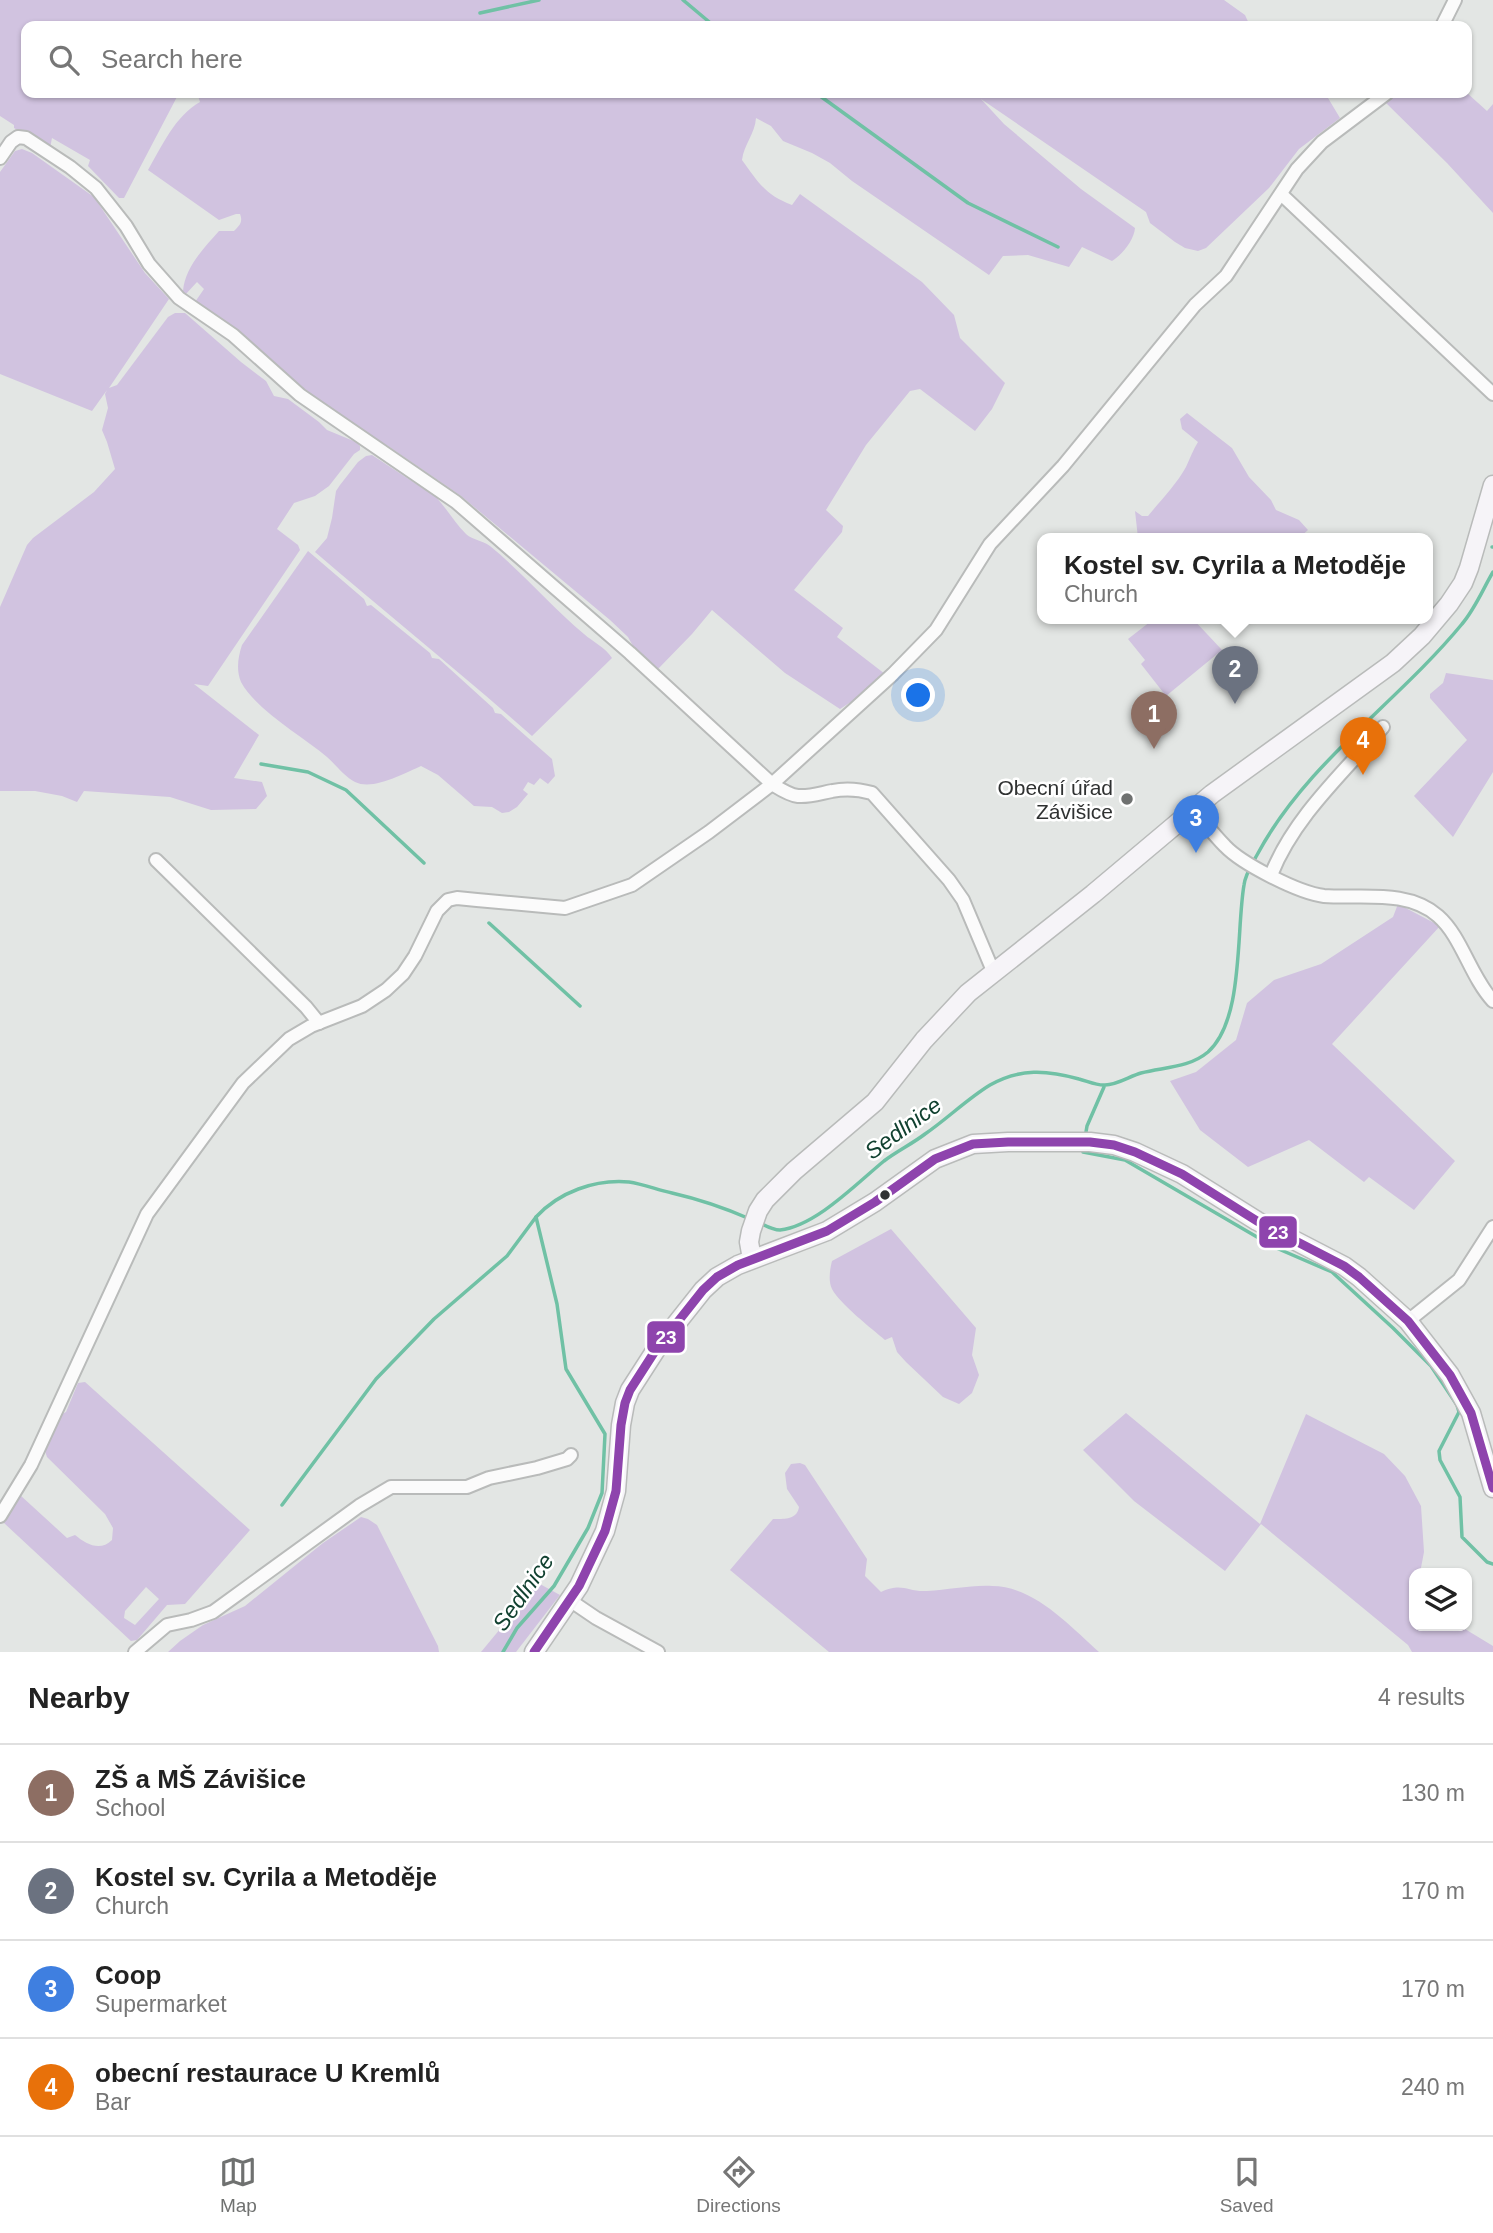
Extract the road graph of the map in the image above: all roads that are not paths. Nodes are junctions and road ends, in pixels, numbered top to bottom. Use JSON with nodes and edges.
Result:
{"nodes":[{"id":1,"x":1455,"y":0,"type":"edge"},
{"id":2,"x":1444,"y":21,"type":"edge"},
{"id":3,"x":1380,"y":98,"type":"edge"},
{"id":4,"x":0,"y":158,"type":"edge"},
{"id":5,"x":1281,"y":194,"type":"junction"},
{"id":6,"x":1493,"y":394,"type":"edge"},
{"id":7,"x":1493,"y":485,"type":"edge"},
{"id":8,"x":1433,"y":623,"type":"edge"},
{"id":9,"x":1432,"y":624,"type":"edge"},
{"id":10,"x":1383,"y":727,"type":"dead end"},
{"id":11,"x":772,"y":784,"type":"junction"},
{"id":12,"x":1194,"y":809,"type":"junction"},
{"id":13,"x":156,"y":860,"type":"dead end"},
{"id":14,"x":1267,"y":873,"type":"junction"},
{"id":15,"x":993,"y":971,"type":"junction"},
{"id":16,"x":1493,"y":1001,"type":"edge"},
{"id":17,"x":319,"y":1023,"type":"junction"},
{"id":18,"x":1493,"y":1227,"type":"edge"},
{"id":19,"x":752,"y":1259,"type":"junction"},
{"id":20,"x":1408,"y":1321,"type":"junction"},
{"id":21,"x":571,"y":1455,"type":"dead end"},
{"id":22,"x":1493,"y":1488,"type":"edge"},
{"id":23,"x":0,"y":1516,"type":"edge"},
{"id":24,"x":571,"y":1601,"type":"junction"},
{"id":25,"x":135,"y":1652,"type":"edge"},
{"id":26,"x":534,"y":1652,"type":"edge"},
{"id":27,"x":658,"y":1652,"type":"edge"}],
"edges":[{"from":1,"to":2,"type":"street"},
{"from":3,"to":5,"type":"street"},
{"from":4,"to":11,"type":"street"},
{"from":5,"to":6,"type":"street"},
{"from":5,"to":11,"type":"street"},
{"from":7,"to":8,"type":"main road"},
{"from":9,"to":12,"type":"main road"},
{"from":10,"to":14,"type":"street"},
{"from":11,"to":15,"type":"street"},
{"from":11,"to":17,"type":"street"},
{"from":12,"to":14,"type":"street"},
{"from":12,"to":15,"type":"main road"},
{"from":13,"to":17,"type":"street"},
{"from":14,"to":16,"type":"street"},
{"from":15,"to":19,"type":"main road"},
{"from":17,"to":23,"type":"street"},
{"from":18,"to":20,"type":"street"},
{"from":19,"to":20,"type":"main road"},
{"from":19,"to":24,"type":"main road"},
{"from":20,"to":22,"type":"main road"},
{"from":21,"to":25,"type":"street"},
{"from":24,"to":26,"type":"main road"},
{"from":24,"to":27,"type":"street"}]}
